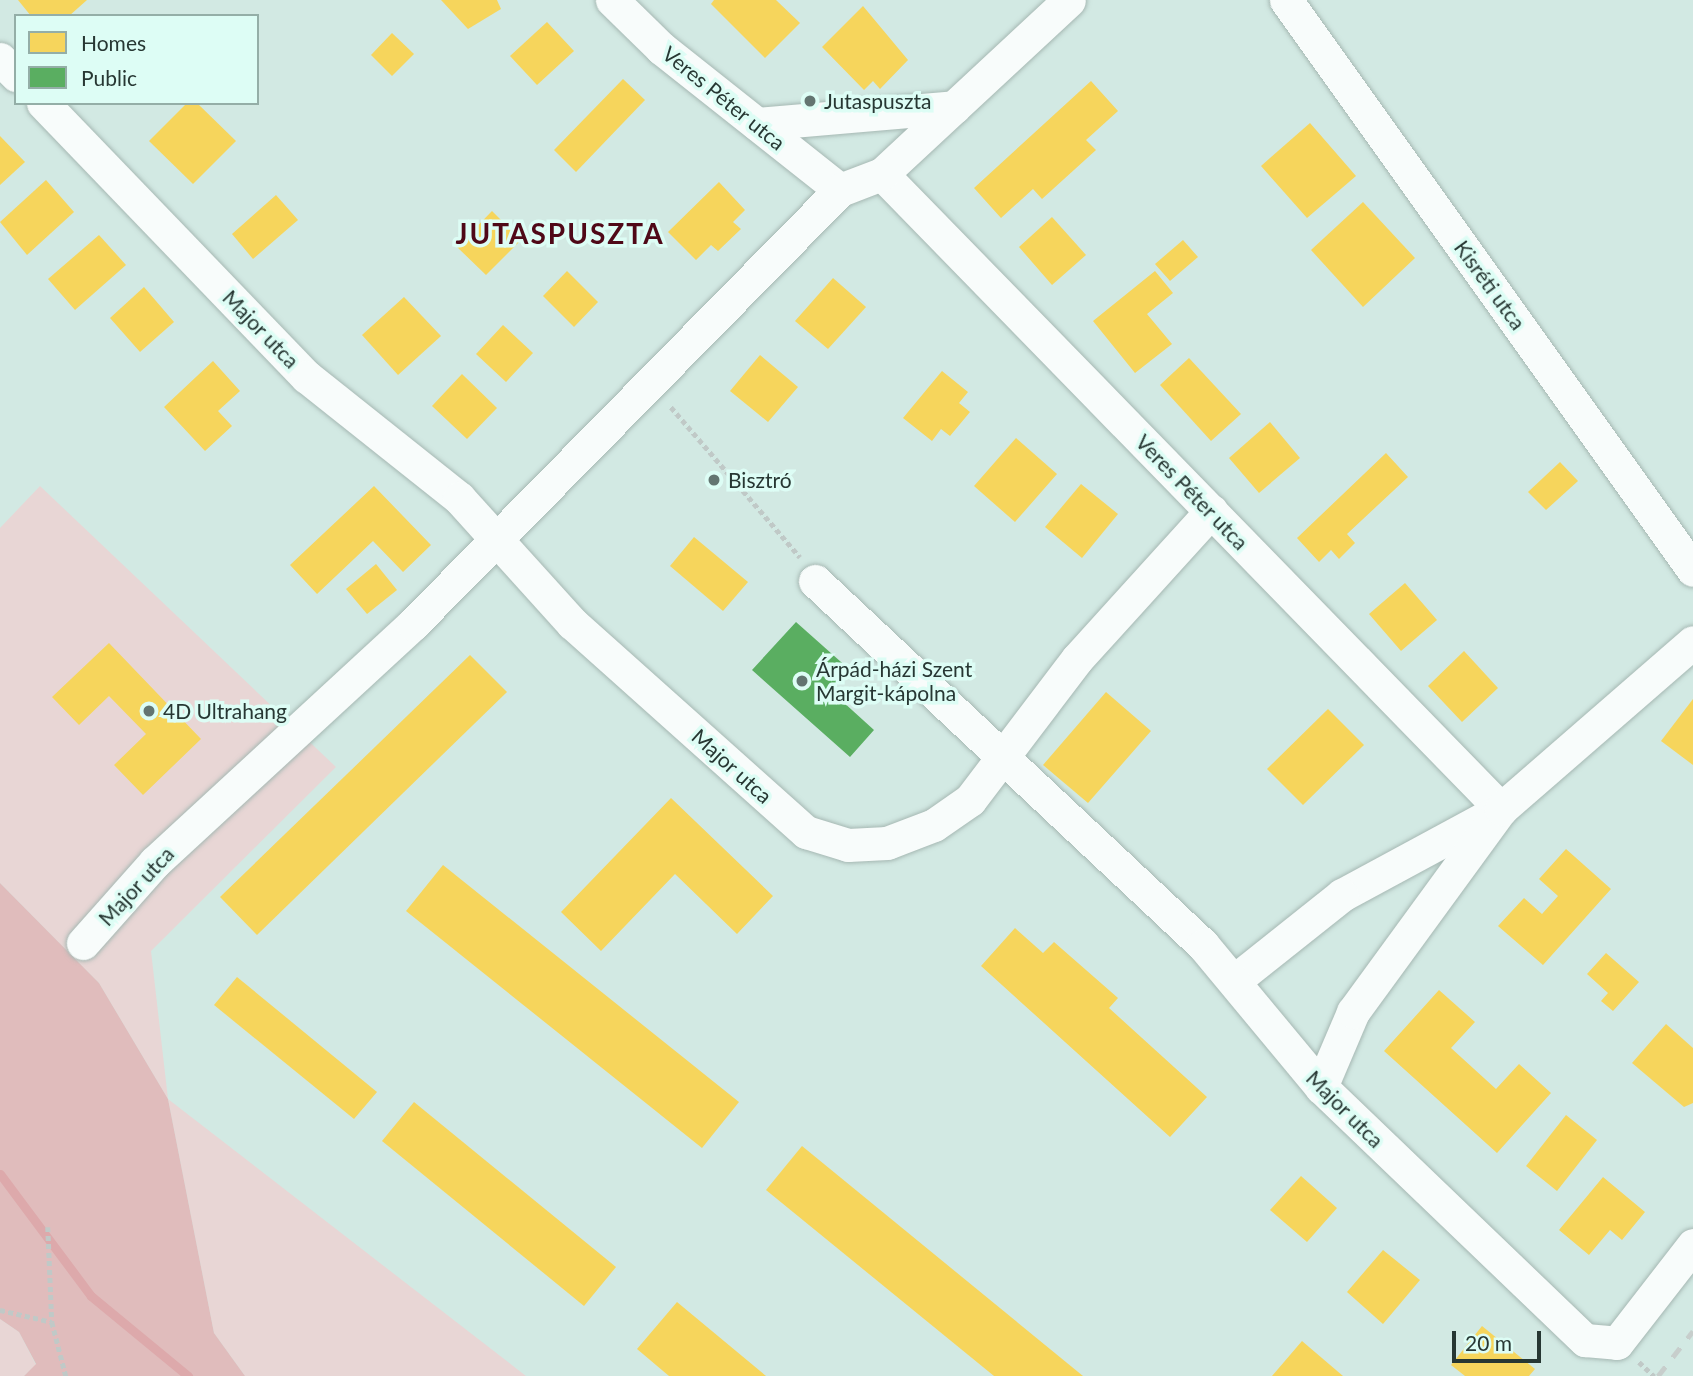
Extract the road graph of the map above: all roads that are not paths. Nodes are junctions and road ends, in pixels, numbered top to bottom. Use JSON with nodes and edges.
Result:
{"nodes":[{"id":1,"x":612,"y":0,"type":"edge"},
{"id":2,"x":1069,"y":0,"type":"edge"},
{"id":3,"x":1286,"y":0,"type":"edge"},
{"id":4,"x":0,"y":59,"type":"edge"},
{"id":5,"x":14,"y":73,"type":"edge"},
{"id":6,"x":45,"y":105,"type":"edge"},
{"id":7,"x":954,"y":107,"type":"junction"},
{"id":8,"x":757,"y":124,"type":"junction"},
{"id":9,"x":882,"y":174,"type":"junction"},
{"id":10,"x":840,"y":190,"type":"junction"},
{"id":11,"x":1210,"y":511,"type":"junction"},
{"id":12,"x":492,"y":540,"type":"junction"},
{"id":13,"x":1693,"y":569,"type":"edge"},
{"id":14,"x":815,"y":581,"type":"road end"},
{"id":15,"x":1693,"y":642,"type":"edge"},
{"id":16,"x":1005,"y":759,"type":"junction"},
{"id":17,"x":1501,"y":809,"type":"junction"},
{"id":18,"x":83,"y":943,"type":"dead end"},
{"id":19,"x":1235,"y":980,"type":"junction"},
{"id":20,"x":1321,"y":1087,"type":"junction"},
{"id":21,"x":1693,"y":1245,"type":"edge"}],
"edges":[{"from":1,"to":8,"type":"street","name":"Veres Péter utca"},
{"from":2,"to":7,"type":"street"},
{"from":3,"to":13,"type":"street","name":"Kisréti utca"},
{"from":4,"to":5,"type":"street"},
{"from":6,"to":12,"type":"street","name":"Major utca"},
{"from":7,"to":8,"type":"street"},
{"from":7,"to":9,"type":"street"},
{"from":8,"to":10,"type":"street","name":"Veres Péter utca"},
{"from":9,"to":10,"type":"street"},
{"from":9,"to":11,"type":"street","name":"Veres Péter utca"},
{"from":10,"to":12,"type":"street"},
{"from":11,"to":16,"type":"street"},
{"from":11,"to":17,"type":"street","name":"Veres Péter utca"},
{"from":12,"to":16,"type":"street","name":"Major utca"},
{"from":12,"to":18,"type":"street","name":"Major utca"},
{"from":14,"to":16,"type":"street","name":"Major utca"},
{"from":15,"to":17,"type":"street"},
{"from":16,"to":19,"type":"street","name":"Major utca"},
{"from":17,"to":19,"type":"street"},
{"from":17,"to":20,"type":"street"},
{"from":19,"to":20,"type":"street","name":"Major utca"},
{"from":20,"to":21,"type":"street","name":"Major utca"}]}
